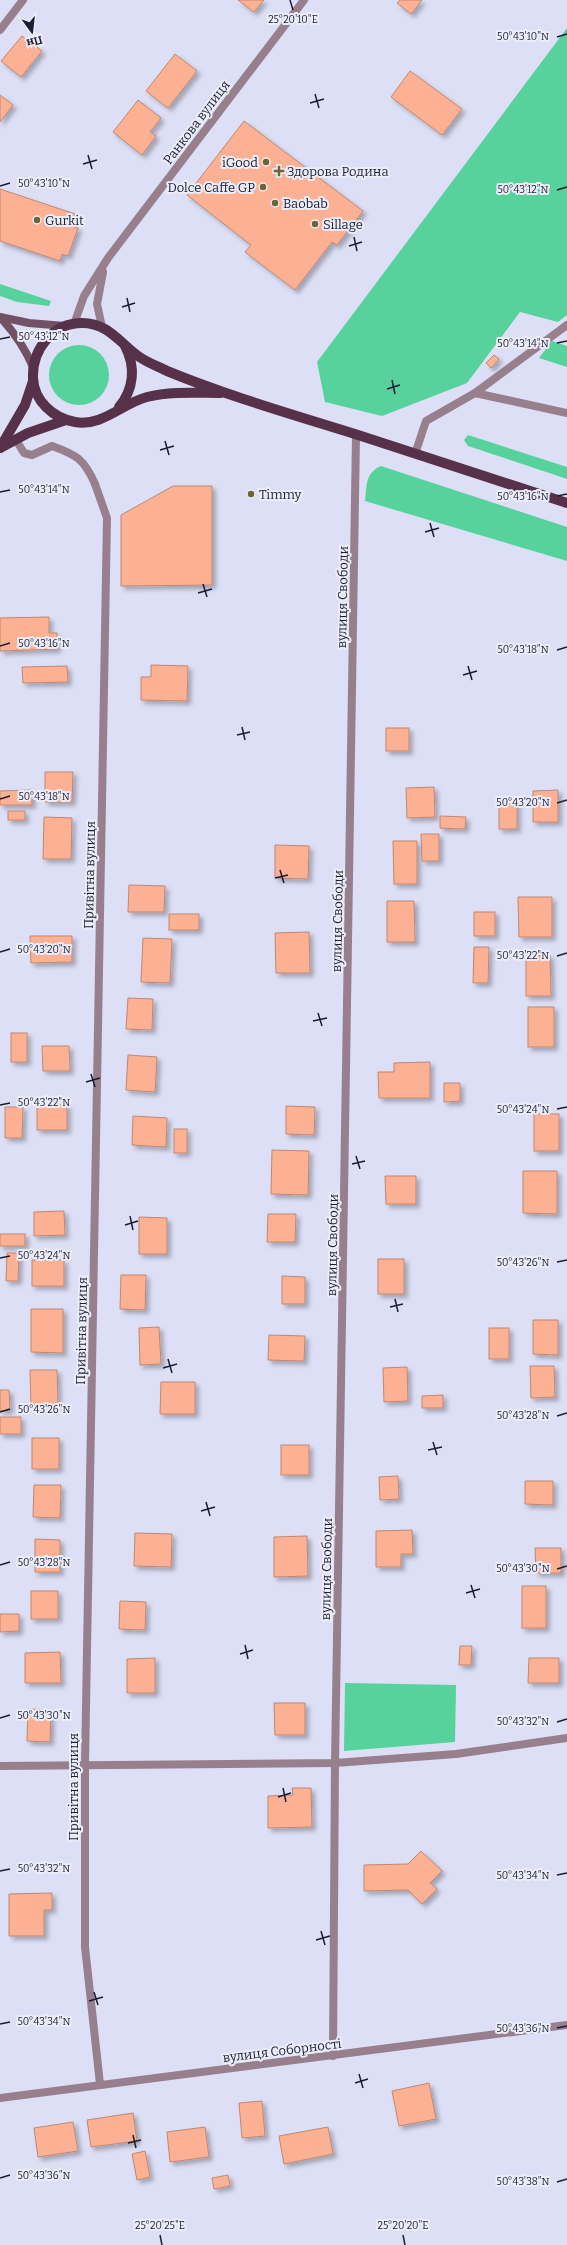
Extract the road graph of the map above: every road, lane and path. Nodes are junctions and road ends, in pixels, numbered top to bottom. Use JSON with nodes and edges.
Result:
{"nodes":[{"id":1,"x":23,"y":0,"type":"edge"},
{"id":2,"x":304,"y":0,"type":"edge"},
{"id":3,"x":0,"y":30,"type":"edge"},
{"id":4,"x":108,"y":258,"type":"junction"},
{"id":5,"x":0,"y":317,"type":"edge"},
{"id":6,"x":70,"y":325,"type":"junction"},
{"id":7,"x":567,"y":325,"type":"edge"},
{"id":8,"x":102,"y":327,"type":"junction"},
{"id":9,"x":124,"y":344,"type":"junction"},
{"id":10,"x":33,"y":368,"type":"junction"},
{"id":11,"x":33,"y":381,"type":"junction"},
{"id":12,"x":221,"y":393,"type":"junction"},
{"id":13,"x":475,"y":393,"type":"junction"},
{"id":14,"x":116,"y":410,"type":"junction"},
{"id":15,"x":567,"y":413,"type":"edge"},
{"id":16,"x":66,"y":420,"type":"junction"},
{"id":17,"x":356,"y":435,"type":"junction"},
{"id":18,"x":16,"y":440,"type":"junction"},
{"id":19,"x":0,"y":448,"type":"edge"},
{"id":20,"x":414,"y":454,"type":"junction"},
{"id":21,"x":567,"y":503,"type":"edge"},
{"id":22,"x":567,"y":1738,"type":"edge"},
{"id":23,"x":335,"y":1763,"type":"junction"},
{"id":24,"x":85,"y":1764,"type":"junction"},
{"id":25,"x":0,"y":1766,"type":"edge"},
{"id":26,"x":567,"y":2025,"type":"edge"},
{"id":27,"x":333,"y":2056,"type":"junction"},
{"id":28,"x":100,"y":2084,"type":"junction"},
{"id":29,"x":0,"y":2098,"type":"edge"}],
"edges":[{"from":1,"to":3,"type":"street"},
{"from":2,"to":4,"type":"street","name":"Ранкова вулиця"},
{"from":4,"to":6,"type":"street","name":"Ранкова вулиця"},
{"from":4,"to":8,"type":"street","name":"Ранкова вулиця"},
{"from":5,"to":6,"type":"street"},
{"from":5,"to":10,"type":"street"},
{"from":6,"to":8,"type":"main road"},
{"from":6,"to":10,"type":"main road"},
{"from":7,"to":13,"type":"street"},
{"from":8,"to":9,"type":"main road"},
{"from":9,"to":12,"type":"main road"},
{"from":9,"to":14,"type":"main road"},
{"from":10,"to":11,"type":"main road"},
{"from":11,"to":16,"type":"main road"},
{"from":11,"to":19,"type":"main road"},
{"from":12,"to":14,"type":"main road"},
{"from":12,"to":17,"type":"main road"},
{"from":13,"to":15,"type":"street"},
{"from":13,"to":20,"type":"street"},
{"from":14,"to":16,"type":"main road"},
{"from":16,"to":18,"type":"main road"},
{"from":17,"to":20,"type":"main road"},
{"from":17,"to":23,"type":"street","name":"вулиця Свободи"},
{"from":18,"to":19,"type":"main road"},
{"from":18,"to":24,"type":"street","name":"Привітна вулиця"},
{"from":20,"to":21,"type":"main road"},
{"from":22,"to":23,"type":"street"},
{"from":23,"to":24,"type":"street"},
{"from":23,"to":27,"type":"street","name":"вулиця Свободи"},
{"from":24,"to":25,"type":"street"},
{"from":24,"to":28,"type":"street","name":"Привітна вулиця"},
{"from":26,"to":27,"type":"street","name":"вулиця Соборності"},
{"from":27,"to":28,"type":"street","name":"вулиця Соборності"},
{"from":28,"to":29,"type":"street","name":"вулиця Соборності"}]}
